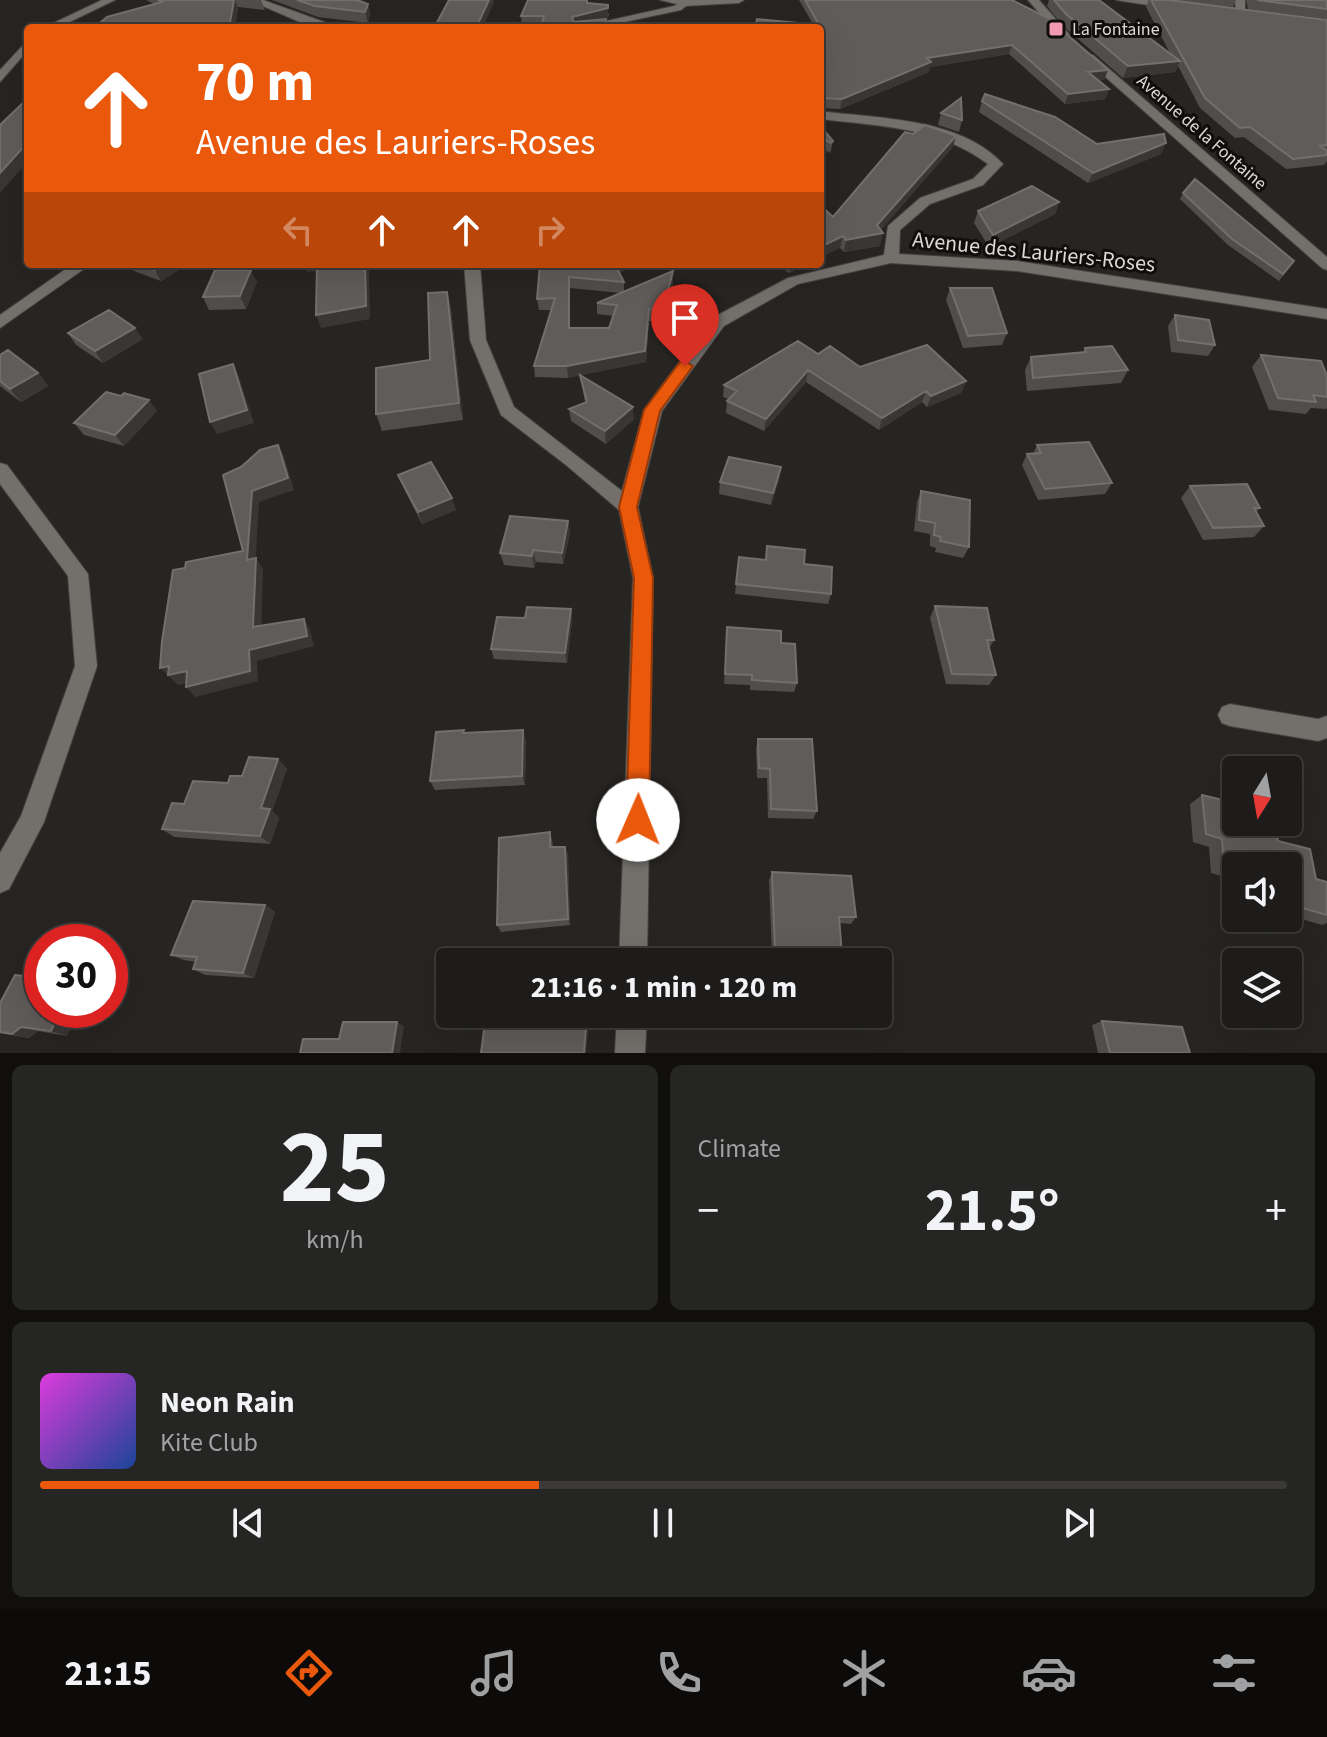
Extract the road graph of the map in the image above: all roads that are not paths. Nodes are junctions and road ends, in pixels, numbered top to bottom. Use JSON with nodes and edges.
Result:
{"nodes":[{"id":1,"x":110,"y":0,"type":"edge"},
{"id":2,"x":254,"y":0,"type":"edge"},
{"id":3,"x":665,"y":0,"type":"edge"},
{"id":4,"x":739,"y":0,"type":"edge"},
{"id":5,"x":1033,"y":0,"type":"edge"},
{"id":6,"x":1121,"y":0,"type":"edge"},
{"id":7,"x":1240,"y":0,"type":"edge"},
{"id":8,"x":685,"y":3,"type":"junction"},
{"id":9,"x":1183,"y":7,"type":"edge"},
{"id":10,"x":1029,"y":14,"type":"edge"},
{"id":11,"x":1254,"y":15,"type":"edge"},
{"id":12,"x":57,"y":24,"type":"edge"},
{"id":13,"x":319,"y":24,"type":"edge"},
{"id":14,"x":599,"y":24,"type":"edge"},
{"id":15,"x":1053,"y":26,"type":"junction"},
{"id":16,"x":24,"y":48,"type":"edge"},
{"id":17,"x":0,"y":78,"type":"edge"},
{"id":18,"x":824,"y":116,"type":"edge"},
{"id":19,"x":891,"y":258,"type":"junction"},
{"id":20,"x":1327,"y":265,"type":"edge"},
{"id":21,"x":77,"y":268,"type":"edge"},
{"id":22,"x":472,"y":268,"type":"edge"},
{"id":23,"x":1327,"y":314,"type":"edge"},
{"id":24,"x":0,"y":323,"type":"edge"},
{"id":25,"x":0,"y":470,"type":"edge"},
{"id":26,"x":628,"y":507,"type":"junction"},
{"id":27,"x":1230,"y":715,"type":"dead end"},
{"id":28,"x":1327,"y":727,"type":"edge"},
{"id":29,"x":0,"y":880,"type":"edge"},
{"id":30,"x":633,"y":948,"type":"edge"},
{"id":31,"x":631,"y":1028,"type":"edge"},
{"id":32,"x":630,"y":1053,"type":"edge"}],
"edges":[{"from":1,"to":12,"type":"street"},
{"from":2,"to":13,"type":"street"},
{"from":3,"to":8,"type":"street"},
{"from":4,"to":8,"type":"street"},
{"from":5,"to":15,"type":"street","name":"Avenue de la Fontaine"},
{"from":6,"to":9,"type":"street"},
{"from":7,"to":11,"type":"street"},
{"from":8,"to":14,"type":"street"},
{"from":10,"to":15,"type":"street","name":"Avenue de la Fontaine"},
{"from":15,"to":20,"type":"street","name":"Avenue de la Fontaine"},
{"from":16,"to":17,"type":"street"},
{"from":18,"to":19,"type":"street"},
{"from":19,"to":23,"type":"street","name":"Avenue des Lauriers-Roses"},
{"from":19,"to":26,"type":"street","name":"Avenue des Lauriers-Roses"},
{"from":21,"to":24,"type":"street"},
{"from":22,"to":26,"type":"street"},
{"from":25,"to":29,"type":"street"},
{"from":26,"to":30,"type":"street"},
{"from":27,"to":28,"type":"street"},
{"from":31,"to":32,"type":"street"}]}
